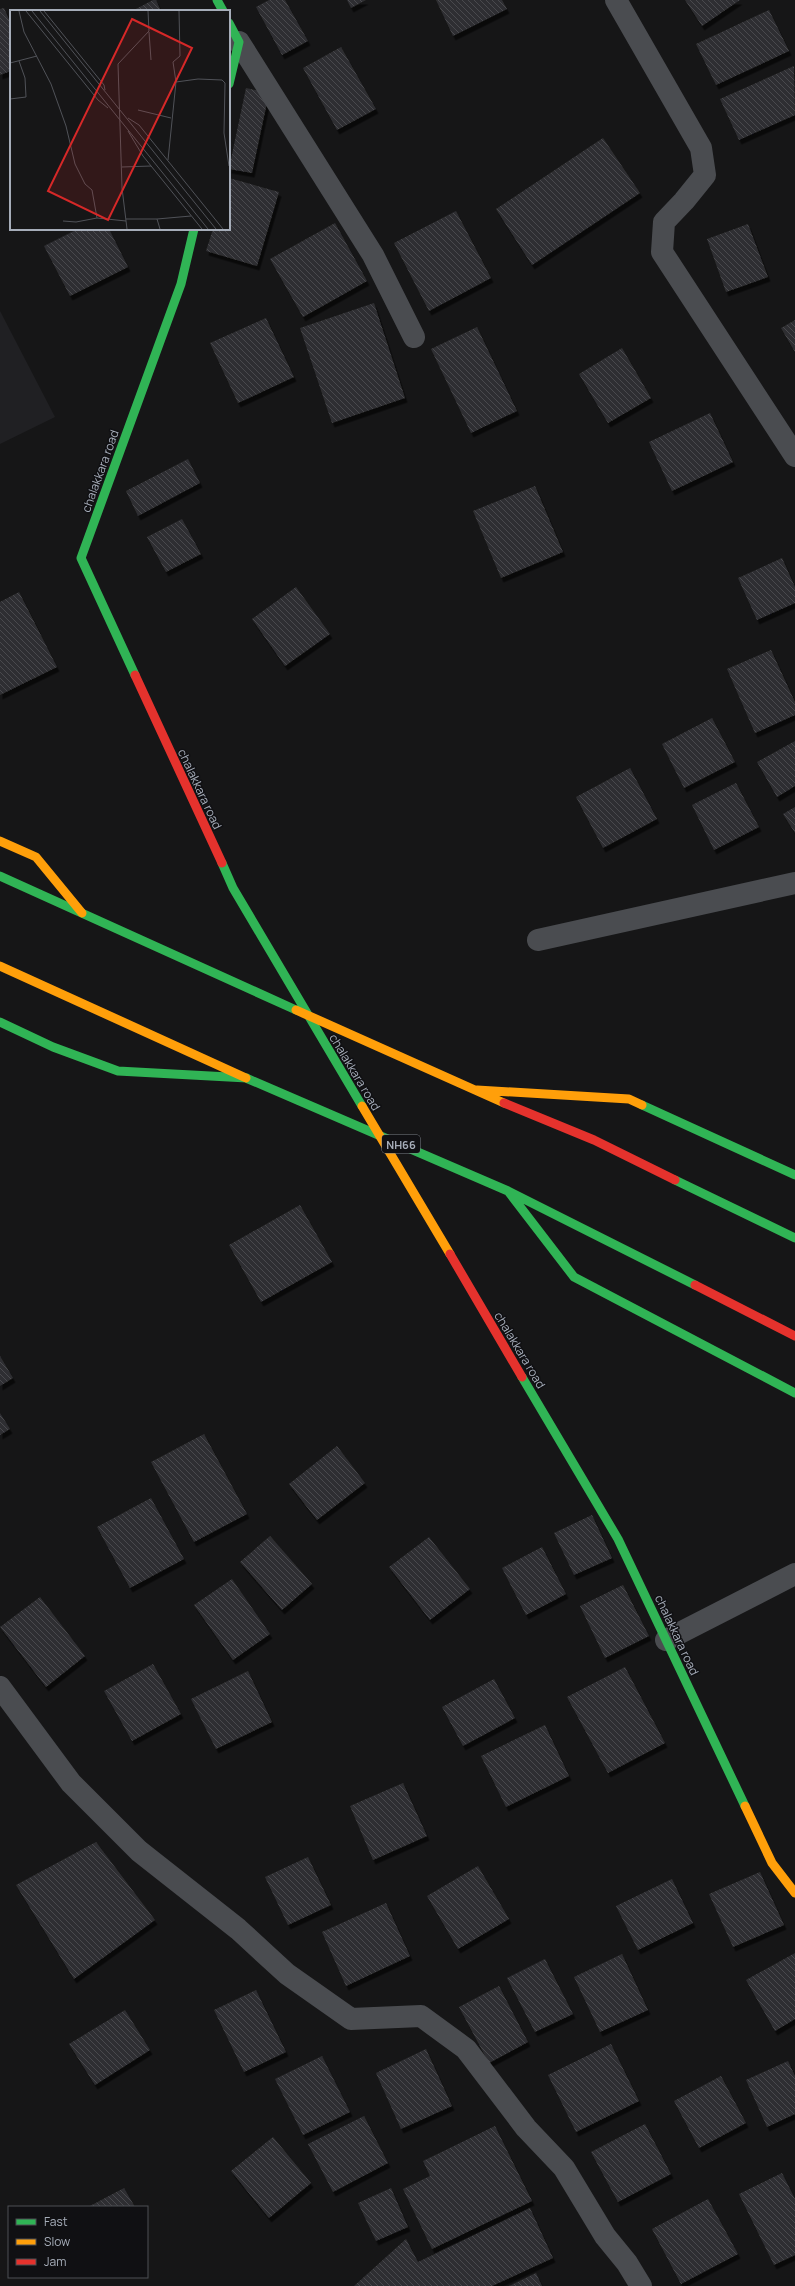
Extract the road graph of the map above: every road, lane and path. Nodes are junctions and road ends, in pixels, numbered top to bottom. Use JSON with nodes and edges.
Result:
{"nodes":[{"id":1,"x":217,"y":0,"type":"edge"},
{"id":2,"x":616,"y":0,"type":"edge"},
{"id":3,"x":222,"y":10,"type":"edge"},
{"id":4,"x":230,"y":25,"type":"edge"},
{"id":5,"x":239,"y":42,"type":"junction"},
{"id":6,"x":230,"y":80,"type":"edge"},
{"id":7,"x":194,"y":230,"type":"edge"},
{"id":8,"x":414,"y":337,"type":"dead end"},
{"id":9,"x":794,"y":452,"type":"edge"},
{"id":10,"x":0,"y":841,"type":"edge"},
{"id":11,"x":0,"y":876,"type":"edge"},
{"id":12,"x":795,"y":883,"type":"edge"},
{"id":13,"x":82,"y":913,"type":"junction"},
{"id":14,"x":538,"y":940,"type":"dead end"},
{"id":15,"x":0,"y":966,"type":"edge"},
{"id":16,"x":0,"y":1022,"type":"edge"},
{"id":17,"x":248,"y":1078,"type":"junction"},
{"id":18,"x":472,"y":1090,"type":"junction"},
{"id":19,"x":795,"y":1176,"type":"edge"},
{"id":20,"x":508,"y":1191,"type":"junction"},
{"id":21,"x":795,"y":1238,"type":"edge"},
{"id":22,"x":795,"y":1336,"type":"edge"},
{"id":23,"x":795,"y":1393,"type":"edge"},
{"id":24,"x":795,"y":1574,"type":"edge"},
{"id":25,"x":666,"y":1640,"type":"junction"},
{"id":26,"x":0,"y":1687,"type":"edge"},
{"id":27,"x":795,"y":1893,"type":"edge"},
{"id":28,"x":641,"y":2286,"type":"edge"}],
"edges":[{"from":1,"to":3,"type":"main road"},
{"from":2,"to":9,"type":"street"},
{"from":4,"to":5,"type":"main road"},
{"from":5,"to":6,"type":"main road"},
{"from":5,"to":8,"type":"street"},
{"from":7,"to":25,"type":"main road","name":"chalakkara road"},
{"from":10,"to":13,"type":"main road"},
{"from":11,"to":13,"type":"main road"},
{"from":12,"to":14,"type":"street"},
{"from":13,"to":18,"type":"main road"},
{"from":15,"to":17,"type":"main road","number":"NH66"},
{"from":16,"to":17,"type":"main road"},
{"from":17,"to":20,"type":"main road","number":"NH66"},
{"from":18,"to":19,"type":"main road"},
{"from":18,"to":21,"type":"main road"},
{"from":20,"to":22,"type":"main road","number":"NH66"},
{"from":20,"to":23,"type":"main road"},
{"from":24,"to":25,"type":"street"},
{"from":25,"to":27,"type":"main road","name":"chalakkara road"},
{"from":26,"to":28,"type":"street"}]}
